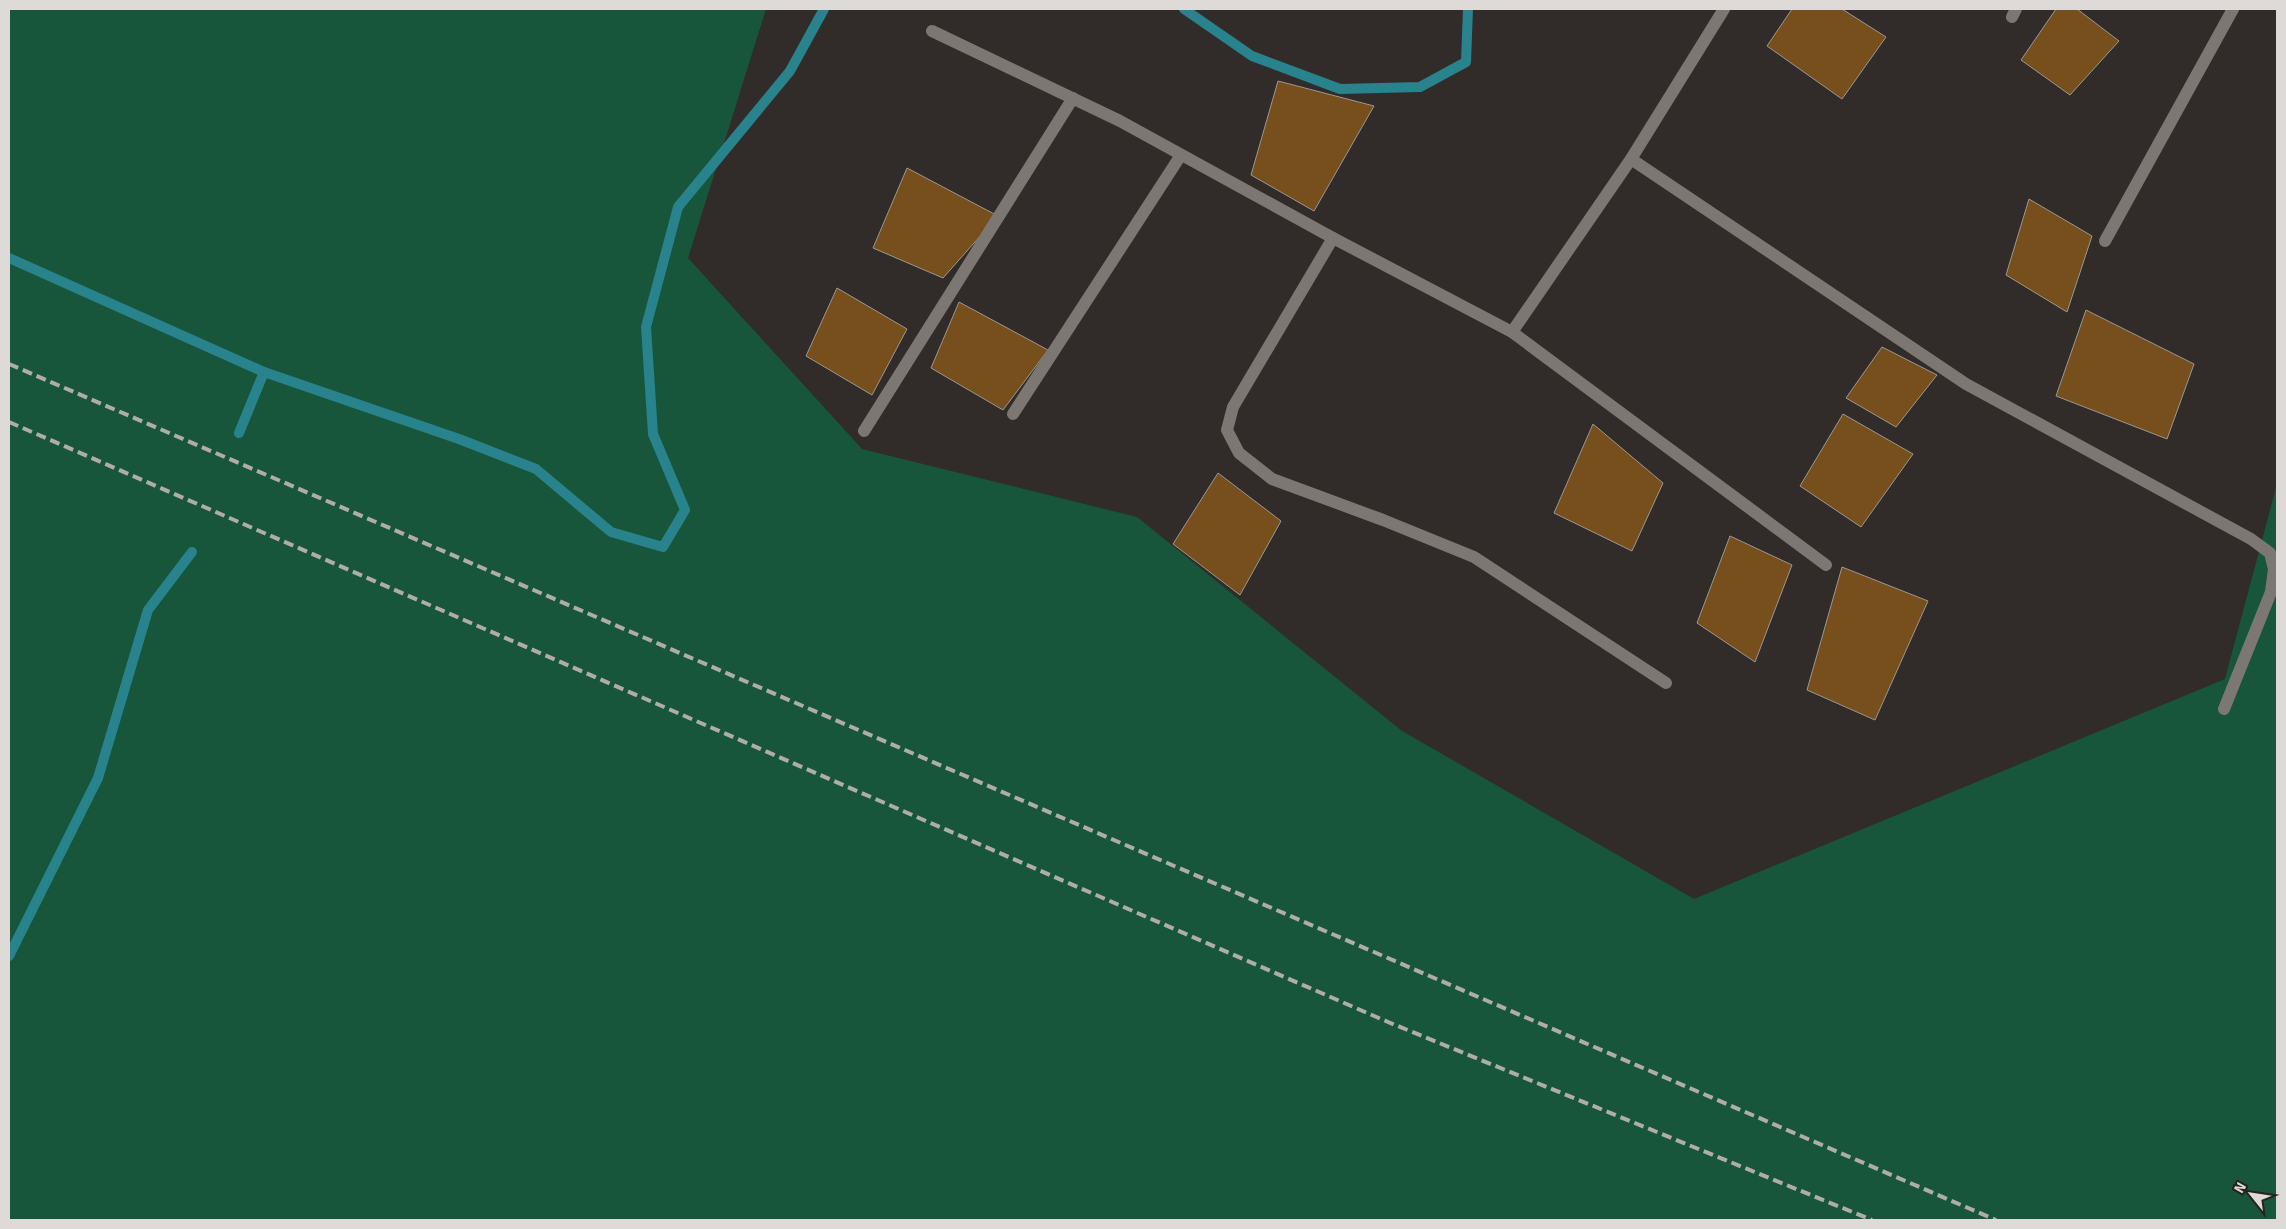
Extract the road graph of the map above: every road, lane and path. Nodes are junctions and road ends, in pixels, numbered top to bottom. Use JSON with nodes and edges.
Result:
{"nodes":[{"id":1,"x":1724,"y":9,"type":"edge"},
{"id":2,"x":2233,"y":9,"type":"edge"},
{"id":3,"x":932,"y":31,"type":"dead end"},
{"id":4,"x":1072,"y":98,"type":"junction"},
{"id":5,"x":1182,"y":155,"type":"junction"},
{"id":6,"x":1631,"y":158,"type":"junction"},
{"id":7,"x":1333,"y":238,"type":"junction"},
{"id":8,"x":2105,"y":241,"type":"dead end"},
{"id":9,"x":1512,"y":332,"type":"junction"},
{"id":10,"x":1013,"y":414,"type":"dead end"},
{"id":11,"x":864,"y":431,"type":"dead end"},
{"id":12,"x":1826,"y":565,"type":"dead end"},
{"id":13,"x":1666,"y":683,"type":"dead end"},
{"id":14,"x":2224,"y":709,"type":"dead end"}],
"edges":[{"from":1,"to":6,"type":"street"},
{"from":2,"to":8,"type":"street"},
{"from":3,"to":4,"type":"street"},
{"from":4,"to":5,"type":"street"},
{"from":4,"to":11,"type":"street"},
{"from":5,"to":7,"type":"street"},
{"from":5,"to":10,"type":"street"},
{"from":6,"to":9,"type":"street"},
{"from":6,"to":14,"type":"street"},
{"from":7,"to":9,"type":"street"},
{"from":7,"to":13,"type":"street"},
{"from":9,"to":12,"type":"street"}]}
